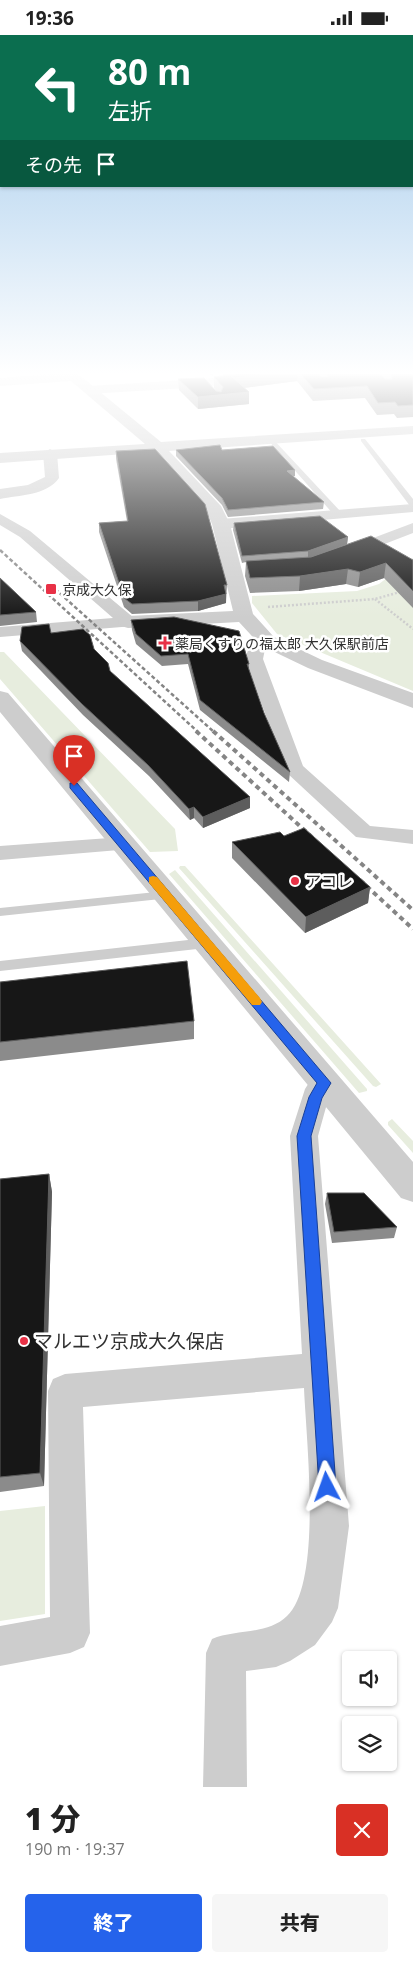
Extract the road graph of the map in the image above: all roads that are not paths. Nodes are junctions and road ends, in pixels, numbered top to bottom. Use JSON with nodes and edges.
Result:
{"nodes":[{"id":1,"x":32,"y":455,"type":"edge"},
{"id":2,"x":50,"y":455,"type":"edge"},
{"id":3,"x":164,"y":455,"type":"edge"},
{"id":4,"x":284,"y":455,"type":"edge"},
{"id":5,"x":375,"y":455,"type":"edge"},
{"id":6,"x":0,"y":458,"type":"edge"},
{"id":7,"x":1,"y":492,"type":"edge"},
{"id":8,"x":413,"y":504,"type":"edge"},
{"id":9,"x":413,"y":508,"type":"edge"},
{"id":10,"x":338,"y":514,"type":"junction"},
{"id":11,"x":0,"y":518,"type":"edge"},
{"id":12,"x":221,"y":524,"type":"junction"},
{"id":13,"x":413,"y":528,"type":"edge"},
{"id":14,"x":336,"y":557,"type":"edge"},
{"id":15,"x":252,"y":569,"type":"edge"},
{"id":16,"x":233,"y":570,"type":"junction"},
{"id":17,"x":243,"y":613,"type":"junction"},
{"id":18,"x":128,"y":622,"type":"junction"},
{"id":19,"x":0,"y":632,"type":"edge"},
{"id":20,"x":267,"y":641,"type":"junction"},
{"id":21,"x":0,"y":698,"type":"edge"},
{"id":22,"x":413,"y":701,"type":"edge"},
{"id":23,"x":413,"y":837,"type":"edge"},
{"id":24,"x":123,"y":844,"type":"junction"},
{"id":25,"x":0,"y":853,"type":"edge"},
{"id":26,"x":166,"y":895,"type":"junction"},
{"id":27,"x":0,"y":912,"type":"edge"},
{"id":28,"x":206,"y":943,"type":"junction"},
{"id":29,"x":0,"y":966,"type":"edge"},
{"id":30,"x":324,"y":1083,"type":"junction"},
{"id":31,"x":413,"y":1187,"type":"edge"},
{"id":32,"x":319,"y":1370,"type":"junction"},
{"id":33,"x":0,"y":1645,"type":"edge"},
{"id":34,"x":225,"y":1787,"type":"edge"}],
"edges":[{"from":1,"to":6,"type":"street"},
{"from":2,"to":7,"type":"street"},
{"from":3,"to":12,"type":"street"},
{"from":4,"to":10,"type":"lane"},
{"from":5,"to":8,"type":"lane"},
{"from":9,"to":10,"type":"street"},
{"from":10,"to":12,"type":"street"},
{"from":11,"to":18,"type":"street"},
{"from":12,"to":16,"type":"street"},
{"from":13,"to":14,"type":"street"},
{"from":15,"to":16,"type":"street"},
{"from":16,"to":17,"type":"street"},
{"from":17,"to":18,"type":"street"},
{"from":17,"to":20,"type":"street"},
{"from":18,"to":19,"type":"street"},
{"from":20,"to":22,"type":"street"},
{"from":20,"to":23,"type":"street"},
{"from":21,"to":24,"type":"street"},
{"from":24,"to":25,"type":"street"},
{"from":24,"to":26,"type":"street"},
{"from":26,"to":27,"type":"lane"},
{"from":26,"to":28,"type":"street"},
{"from":28,"to":29,"type":"lane"},
{"from":28,"to":30,"type":"street"},
{"from":30,"to":31,"type":"street"},
{"from":30,"to":32,"type":"street"},
{"from":32,"to":33,"type":"street"},
{"from":32,"to":34,"type":"street"}]}
